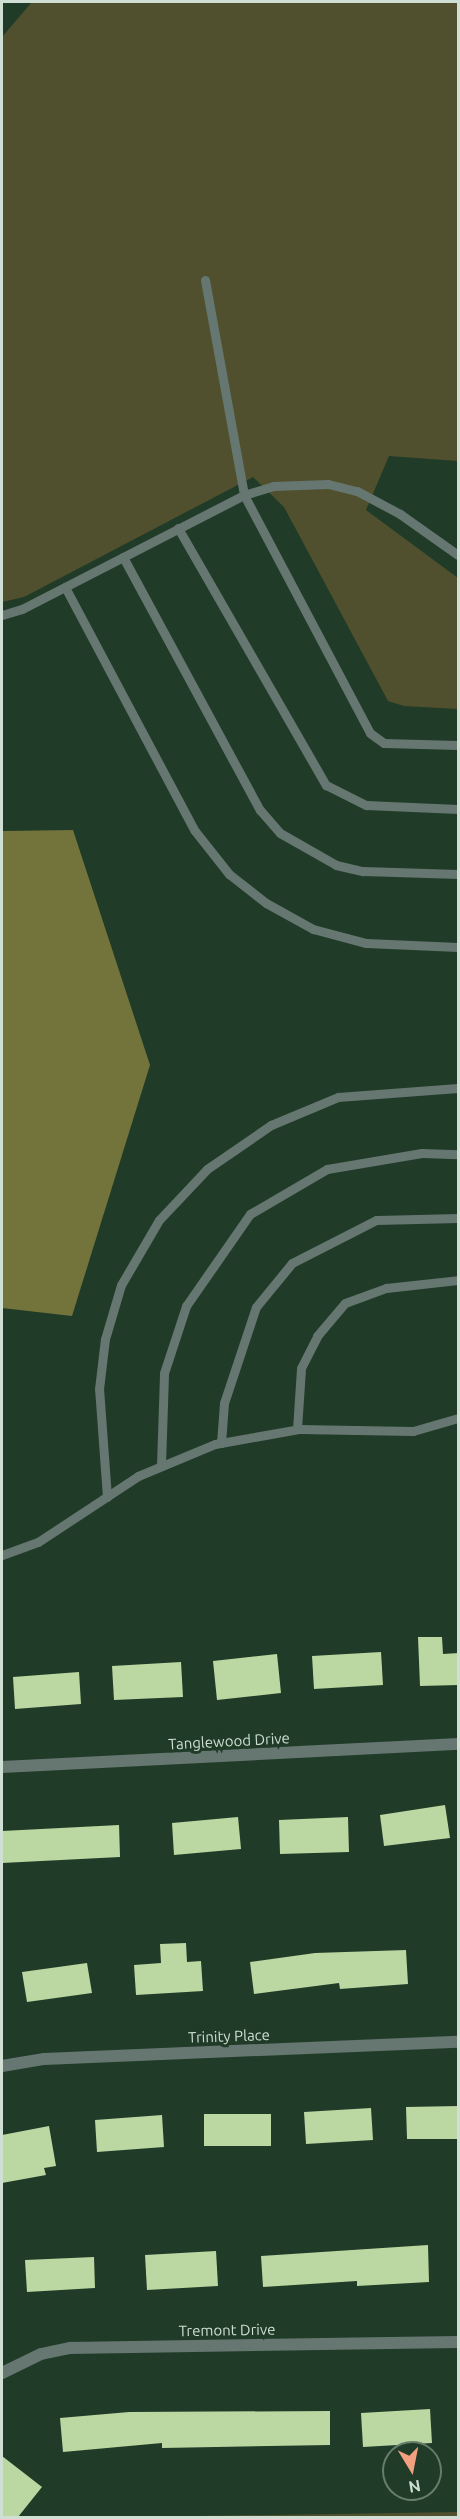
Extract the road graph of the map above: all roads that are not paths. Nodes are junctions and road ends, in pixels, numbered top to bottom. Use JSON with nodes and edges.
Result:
{"nodes":[{"id":1,"x":205,"y":280,"type":"dead end"},
{"id":2,"x":244,"y":495,"type":"junction"},
{"id":3,"x":178,"y":528,"type":"junction"},
{"id":4,"x":459,"y":555,"type":"edge"},
{"id":5,"x":123,"y":557,"type":"junction"},
{"id":6,"x":65,"y":587,"type":"junction"},
{"id":7,"x":2,"y":615,"type":"edge"},
{"id":8,"x":459,"y":746,"type":"edge"},
{"id":9,"x":459,"y":809,"type":"edge"},
{"id":10,"x":459,"y":874,"type":"edge"},
{"id":11,"x":459,"y":947,"type":"edge"},
{"id":12,"x":459,"y":1088,"type":"edge"},
{"id":13,"x":459,"y":1154,"type":"edge"},
{"id":14,"x":459,"y":1218,"type":"edge"},
{"id":15,"x":459,"y":1280,"type":"edge"},
{"id":16,"x":459,"y":1418,"type":"edge"},
{"id":17,"x":297,"y":1429,"type":"junction"},
{"id":18,"x":221,"y":1443,"type":"junction"},
{"id":19,"x":161,"y":1465,"type":"junction"},
{"id":20,"x":106,"y":1497,"type":"junction"},
{"id":21,"x":2,"y":1555,"type":"edge"},
{"id":22,"x":459,"y":1744,"type":"edge"},
{"id":23,"x":2,"y":1767,"type":"edge"},
{"id":24,"x":459,"y":2042,"type":"edge"},
{"id":25,"x":2,"y":2066,"type":"edge"},
{"id":26,"x":459,"y":2342,"type":"edge"},
{"id":27,"x":2,"y":2373,"type":"edge"}],
"edges":[{"from":1,"to":2,"type":"lane"},
{"from":2,"to":3,"type":"lane"},
{"from":2,"to":4,"type":"lane"},
{"from":2,"to":8,"type":"lane"},
{"from":3,"to":5,"type":"lane"},
{"from":3,"to":9,"type":"lane"},
{"from":5,"to":6,"type":"lane"},
{"from":5,"to":10,"type":"lane"},
{"from":6,"to":7,"type":"lane"},
{"from":6,"to":11,"type":"lane"},
{"from":12,"to":20,"type":"lane"},
{"from":13,"to":19,"type":"lane"},
{"from":14,"to":18,"type":"lane"},
{"from":15,"to":17,"type":"lane"},
{"from":16,"to":17,"type":"lane"},
{"from":17,"to":18,"type":"lane"},
{"from":18,"to":19,"type":"lane"},
{"from":19,"to":20,"type":"lane"},
{"from":20,"to":21,"type":"lane"},
{"from":22,"to":23,"type":"street","name":"Tanglewood Drive"},
{"from":24,"to":25,"type":"street","name":"Trinity Place"},
{"from":26,"to":27,"type":"street","name":"Tremont Drive"}]}
